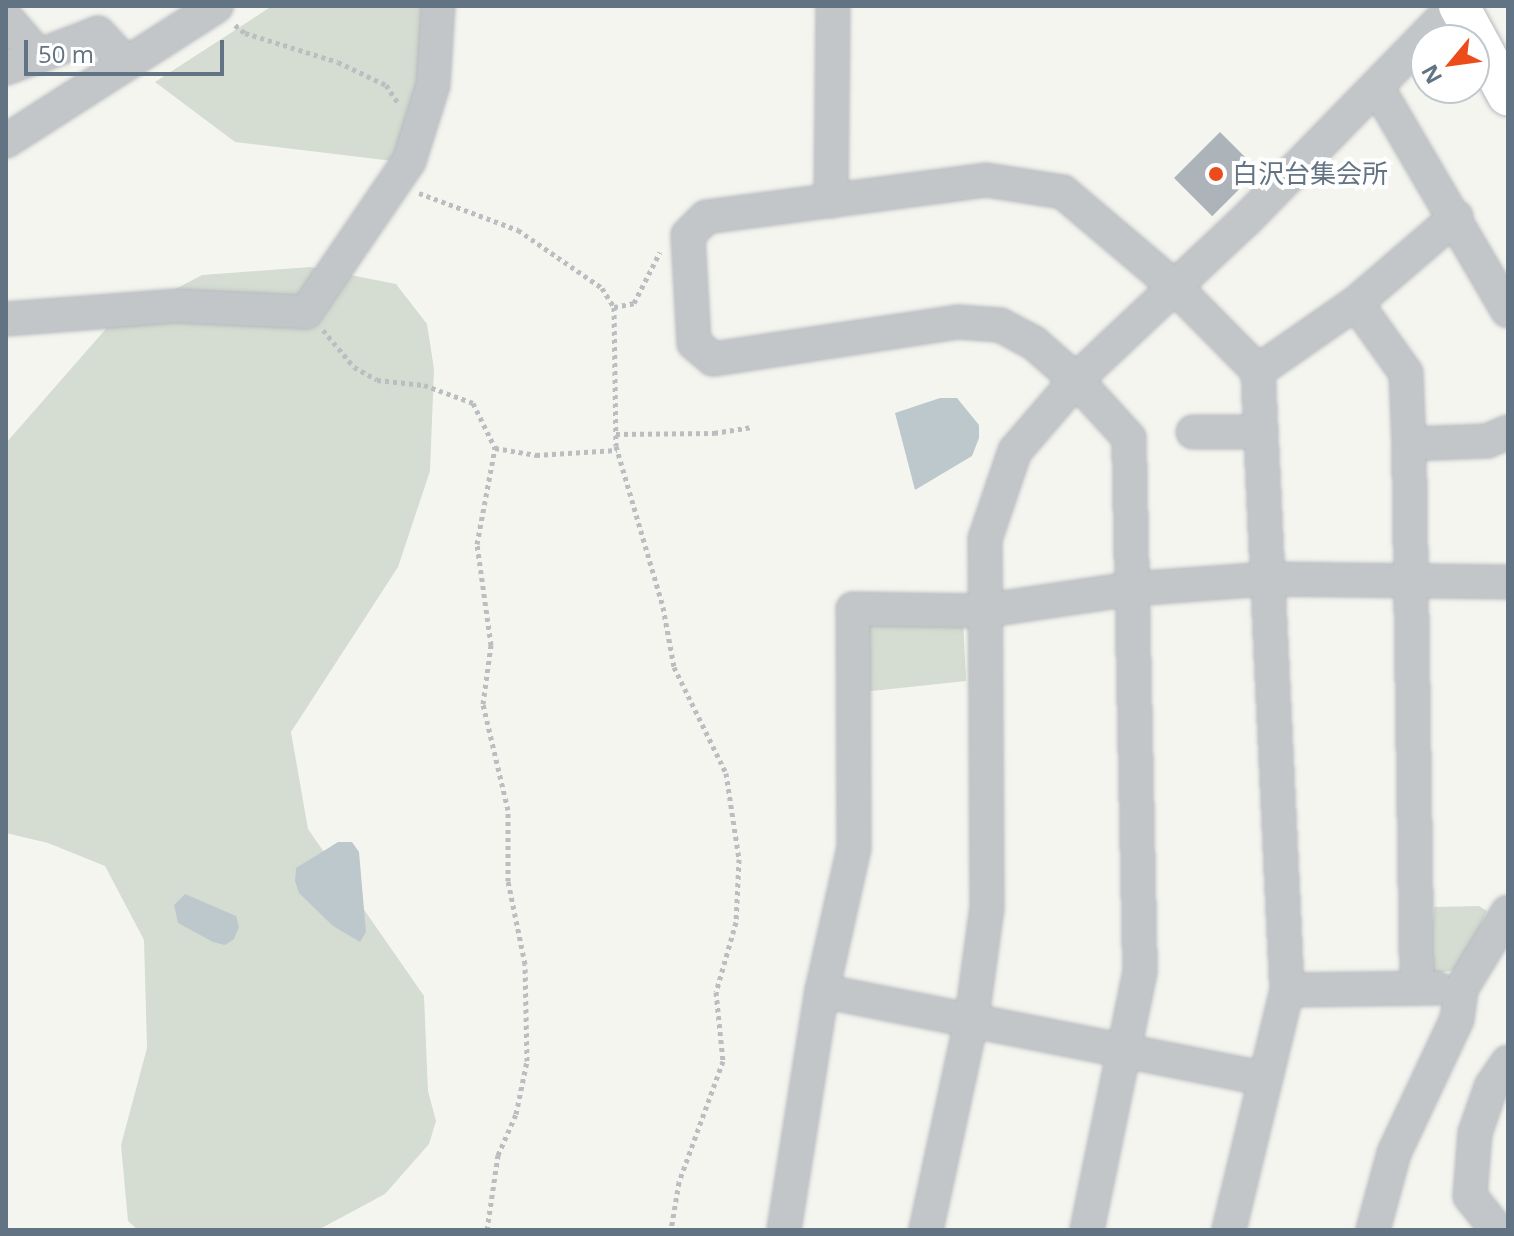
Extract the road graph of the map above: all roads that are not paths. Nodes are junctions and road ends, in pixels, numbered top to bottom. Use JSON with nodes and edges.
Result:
{"nodes":[{"id":1,"x":438,"y":6,"type":"edge"},
{"id":2,"x":833,"y":6,"type":"edge"},
{"id":3,"x":1457,"y":6,"type":"edge"},
{"id":4,"x":222,"y":10,"type":"edge"},
{"id":5,"x":6,"y":18,"type":"edge"},
{"id":6,"x":39,"y":56,"type":"junction"},
{"id":7,"x":127,"y":64,"type":"junction"},
{"id":8,"x":6,"y":68,"type":"edge"},
{"id":9,"x":1377,"y":87,"type":"junction"},
{"id":10,"x":1508,"y":96,"type":"edge"},
{"id":11,"x":6,"y":141,"type":"edge"},
{"id":12,"x":831,"y":201,"type":"junction"},
{"id":13,"x":1456,"y":217,"type":"junction"},
{"id":14,"x":1174,"y":286,"type":"junction"},
{"id":15,"x":1356,"y":303,"type":"junction"},
{"id":16,"x":1508,"y":311,"type":"edge"},
{"id":17,"x":6,"y":319,"type":"edge"},
{"id":18,"x":1258,"y":371,"type":"junction"},
{"id":19,"x":1076,"y":380,"type":"junction"},
{"id":20,"x":1193,"y":432,"type":"dead end"},
{"id":21,"x":1260,"y":432,"type":"junction"},
{"id":22,"x":1508,"y":432,"type":"edge"},
{"id":23,"x":1409,"y":444,"type":"junction"},
{"id":24,"x":1266,"y":579,"type":"junction"},
{"id":25,"x":1508,"y":582,"type":"edge"},
{"id":26,"x":1412,"y":583,"type":"junction"},
{"id":27,"x":1131,"y":589,"type":"junction"},
{"id":28,"x":982,"y":611,"type":"junction"},
{"id":29,"x":1508,"y":912,"type":"edge"},
{"id":30,"x":1417,"y":988,"type":"junction"},
{"id":31,"x":1461,"y":989,"type":"junction"},
{"id":32,"x":1287,"y":990,"type":"junction"},
{"id":33,"x":822,"y":991,"type":"junction"},
{"id":34,"x":972,"y":1017,"type":"junction"},
{"id":35,"x":1125,"y":1049,"type":"junction"},
{"id":36,"x":1508,"y":1062,"type":"edge"},
{"id":37,"x":1263,"y":1078,"type":"junction"},
{"id":38,"x":784,"y":1230,"type":"edge"},
{"id":39,"x":926,"y":1230,"type":"edge"},
{"id":40,"x":1087,"y":1230,"type":"edge"},
{"id":41,"x":1229,"y":1230,"type":"edge"},
{"id":42,"x":1373,"y":1230,"type":"edge"},
{"id":43,"x":1497,"y":1230,"type":"edge"}],
"edges":[{"from":1,"to":17,"type":"street"},
{"from":2,"to":12,"type":"street"},
{"from":3,"to":9,"type":"street"},
{"from":3,"to":10,"type":"main road"},
{"from":4,"to":7,"type":"street"},
{"from":5,"to":6,"type":"street"},
{"from":6,"to":7,"type":"street"},
{"from":6,"to":8,"type":"street"},
{"from":7,"to":11,"type":"street"},
{"from":9,"to":13,"type":"street"},
{"from":9,"to":14,"type":"street"},
{"from":12,"to":14,"type":"street"},
{"from":12,"to":19,"type":"street"},
{"from":13,"to":15,"type":"street"},
{"from":13,"to":16,"type":"street"},
{"from":14,"to":18,"type":"street"},
{"from":14,"to":19,"type":"street"},
{"from":15,"to":18,"type":"street"},
{"from":15,"to":23,"type":"street"},
{"from":18,"to":21,"type":"street"},
{"from":19,"to":27,"type":"street"},
{"from":19,"to":28,"type":"street"},
{"from":20,"to":21,"type":"street"},
{"from":21,"to":24,"type":"street"},
{"from":22,"to":23,"type":"street"},
{"from":23,"to":26,"type":"street"},
{"from":24,"to":26,"type":"street"},
{"from":24,"to":27,"type":"street"},
{"from":24,"to":32,"type":"street"},
{"from":25,"to":26,"type":"street"},
{"from":26,"to":30,"type":"street"},
{"from":27,"to":28,"type":"street"},
{"from":27,"to":35,"type":"street"},
{"from":28,"to":33,"type":"street"},
{"from":28,"to":34,"type":"street"},
{"from":29,"to":31,"type":"street"},
{"from":30,"to":31,"type":"street"},
{"from":30,"to":32,"type":"street"},
{"from":31,"to":42,"type":"street"},
{"from":32,"to":37,"type":"street"},
{"from":33,"to":34,"type":"street"},
{"from":33,"to":38,"type":"street"},
{"from":34,"to":35,"type":"street"},
{"from":34,"to":39,"type":"street"},
{"from":35,"to":37,"type":"street"},
{"from":35,"to":40,"type":"street"},
{"from":36,"to":43,"type":"street"},
{"from":37,"to":41,"type":"street"}]}
